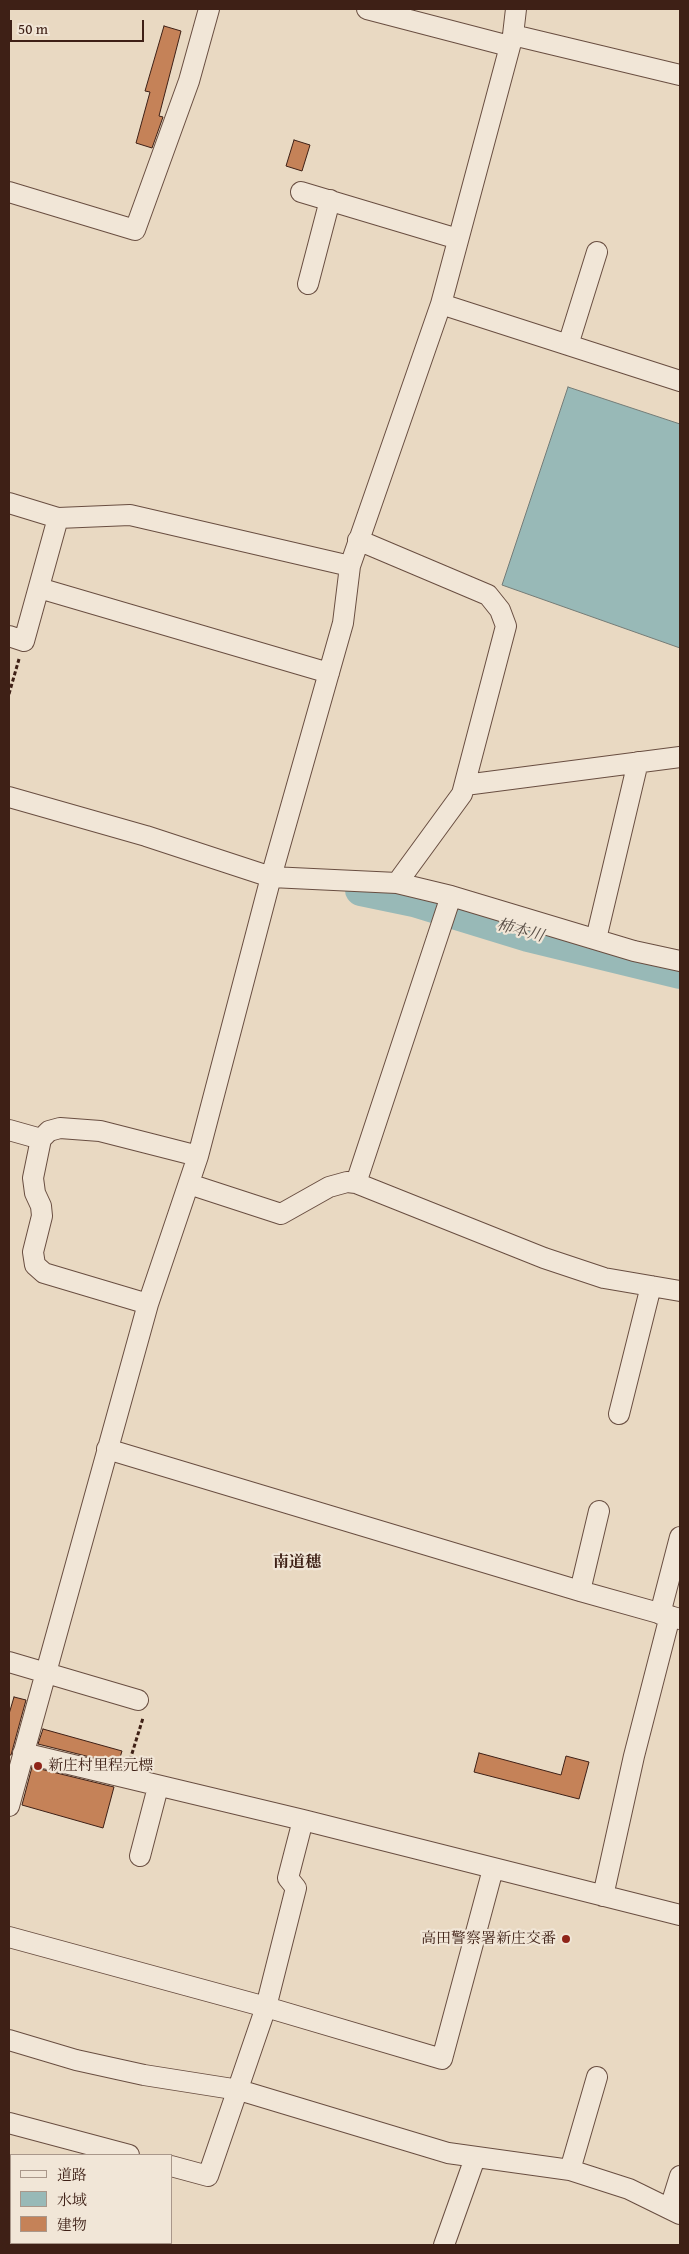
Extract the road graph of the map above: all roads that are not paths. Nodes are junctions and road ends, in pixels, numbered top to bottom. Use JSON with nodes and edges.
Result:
{"nodes":[{"id":1,"x":209,"y":9,"type":"edge"},
{"id":2,"x":367,"y":9,"type":"edge"},
{"id":3,"x":516,"y":9,"type":"edge"},
{"id":4,"x":511,"y":41,"type":"junction"},
{"id":5,"x":680,"y":75,"type":"edge"},
{"id":6,"x":9,"y":192,"type":"edge"},
{"id":7,"x":301,"y":192,"type":"dead end"},
{"id":8,"x":330,"y":200,"type":"junction"},
{"id":9,"x":458,"y":238,"type":"junction"},
{"id":10,"x":597,"y":252,"type":"dead end"},
{"id":11,"x":308,"y":284,"type":"dead end"},
{"id":12,"x":441,"y":304,"type":"junction"},
{"id":13,"x":568,"y":345,"type":"junction"},
{"id":14,"x":680,"y":380,"type":"edge"},
{"id":15,"x":9,"y":503,"type":"edge"},
{"id":16,"x":58,"y":518,"type":"junction"},
{"id":17,"x":358,"y":540,"type":"junction"},
{"id":18,"x":350,"y":566,"type":"junction"},
{"id":19,"x":39,"y":588,"type":"junction"},
{"id":20,"x":16,"y":639,"type":"edge"},
{"id":21,"x":329,"y":673,"type":"junction"},
{"id":22,"x":680,"y":757,"type":"edge"},
{"id":23,"x":638,"y":762,"type":"junction"},
{"id":24,"x":465,"y":785,"type":"junction"},
{"id":25,"x":9,"y":797,"type":"edge"},
{"id":26,"x":271,"y":877,"type":"junction"},
{"id":27,"x":397,"y":883,"type":"junction"},
{"id":28,"x":448,"y":906,"type":"junction"},
{"id":29,"x":596,"y":939,"type":"junction"},
{"id":30,"x":680,"y":961,"type":"edge"},
{"id":31,"x":9,"y":1130,"type":"edge"},
{"id":32,"x":41,"y":1139,"type":"junction"},
{"id":33,"x":198,"y":1156,"type":"junction"},
{"id":34,"x":356,"y":1183,"type":"junction"},
{"id":35,"x":189,"y":1184,"type":"junction"},
{"id":36,"x":651,"y":1286,"type":"junction"},
{"id":37,"x":680,"y":1292,"type":"edge"},
{"id":38,"x":148,"y":1304,"type":"junction"},
{"id":39,"x":619,"y":1414,"type":"dead end"},
{"id":40,"x":107,"y":1449,"type":"junction"},
{"id":41,"x":599,"y":1511,"type":"dead end"},
{"id":42,"x":680,"y":1537,"type":"edge"},
{"id":43,"x":580,"y":1592,"type":"junction"},
{"id":44,"x":670,"y":1616,"type":"edge"},
{"id":45,"x":9,"y":1662,"type":"edge"},
{"id":46,"x":45,"y":1672,"type":"junction"},
{"id":47,"x":138,"y":1700,"type":"road end"},
{"id":48,"x":17,"y":1760,"type":"edge"},
{"id":49,"x":158,"y":1787,"type":"junction"},
{"id":50,"x":9,"y":1806,"type":"edge"},
{"id":51,"x":303,"y":1820,"type":"junction"},
{"id":52,"x":140,"y":1856,"type":"dead end"},
{"id":53,"x":493,"y":1869,"type":"junction"},
{"id":54,"x":603,"y":1896,"type":"junction"},
{"id":55,"x":680,"y":1915,"type":"edge"},
{"id":56,"x":9,"y":1937,"type":"edge"},
{"id":57,"x":266,"y":2007,"type":"junction"},
{"id":58,"x":9,"y":2040,"type":"edge"},
{"id":59,"x":597,"y":2077,"type":"dead end"},
{"id":60,"x":238,"y":2090,"type":"junction"},
{"id":61,"x":9,"y":2123,"type":"edge"},
{"id":62,"x":125,"y":2154,"type":"edge"},
{"id":63,"x":475,"y":2158,"type":"junction"},
{"id":64,"x":172,"y":2166,"type":"edge"},
{"id":65,"x":570,"y":2170,"type":"junction"},
{"id":66,"x":680,"y":2176,"type":"edge"},
{"id":67,"x":675,"y":2211,"type":"edge"},
{"id":68,"x":444,"y":2245,"type":"edge"}],
"edges":[{"from":1,"to":6,"type":"street"},
{"from":2,"to":4,"type":"street"},
{"from":3,"to":4,"type":"street"},
{"from":4,"to":5,"type":"street"},
{"from":4,"to":9,"type":"street"},
{"from":7,"to":8,"type":"street"},
{"from":8,"to":9,"type":"street"},
{"from":8,"to":11,"type":"street"},
{"from":9,"to":12,"type":"street"},
{"from":10,"to":13,"type":"street"},
{"from":12,"to":13,"type":"street"},
{"from":12,"to":17,"type":"street"},
{"from":13,"to":14,"type":"street"},
{"from":15,"to":16,"type":"street"},
{"from":16,"to":18,"type":"street"},
{"from":16,"to":19,"type":"street"},
{"from":17,"to":18,"type":"street"},
{"from":17,"to":24,"type":"street"},
{"from":18,"to":21,"type":"street"},
{"from":19,"to":20,"type":"street"},
{"from":19,"to":21,"type":"street"},
{"from":21,"to":26,"type":"street"},
{"from":22,"to":23,"type":"street"},
{"from":23,"to":24,"type":"street"},
{"from":23,"to":29,"type":"street"},
{"from":24,"to":27,"type":"street"},
{"from":25,"to":26,"type":"street"},
{"from":26,"to":27,"type":"street"},
{"from":26,"to":33,"type":"street"},
{"from":27,"to":28,"type":"street"},
{"from":28,"to":29,"type":"street"},
{"from":28,"to":34,"type":"street"},
{"from":29,"to":30,"type":"street"},
{"from":31,"to":32,"type":"street"},
{"from":32,"to":33,"type":"street"},
{"from":32,"to":38,"type":"street"},
{"from":33,"to":35,"type":"street"},
{"from":34,"to":35,"type":"street"},
{"from":34,"to":36,"type":"street"},
{"from":35,"to":38,"type":"street"},
{"from":36,"to":37,"type":"street"},
{"from":36,"to":39,"type":"street"},
{"from":38,"to":40,"type":"street"},
{"from":40,"to":43,"type":"street"},
{"from":40,"to":46,"type":"street"},
{"from":41,"to":43,"type":"street"},
{"from":42,"to":44,"type":"street"},
{"from":43,"to":44,"type":"street"},
{"from":44,"to":54,"type":"street"},
{"from":45,"to":46,"type":"street"},
{"from":46,"to":47,"type":"street"},
{"from":46,"to":48,"type":"street"},
{"from":48,"to":49,"type":"street"},
{"from":48,"to":50,"type":"street"},
{"from":49,"to":51,"type":"street"},
{"from":49,"to":52,"type":"street"},
{"from":51,"to":53,"type":"street"},
{"from":51,"to":57,"type":"street"},
{"from":53,"to":54,"type":"street"},
{"from":53,"to":57,"type":"street"},
{"from":54,"to":55,"type":"street"},
{"from":56,"to":57,"type":"street"},
{"from":57,"to":60,"type":"street"},
{"from":58,"to":60,"type":"street"},
{"from":59,"to":65,"type":"street"},
{"from":60,"to":63,"type":"street"},
{"from":60,"to":64,"type":"street"},
{"from":61,"to":62,"type":"street"},
{"from":63,"to":65,"type":"street"},
{"from":63,"to":68,"type":"street"},
{"from":65,"to":67,"type":"street"},
{"from":66,"to":67,"type":"street"}]}
